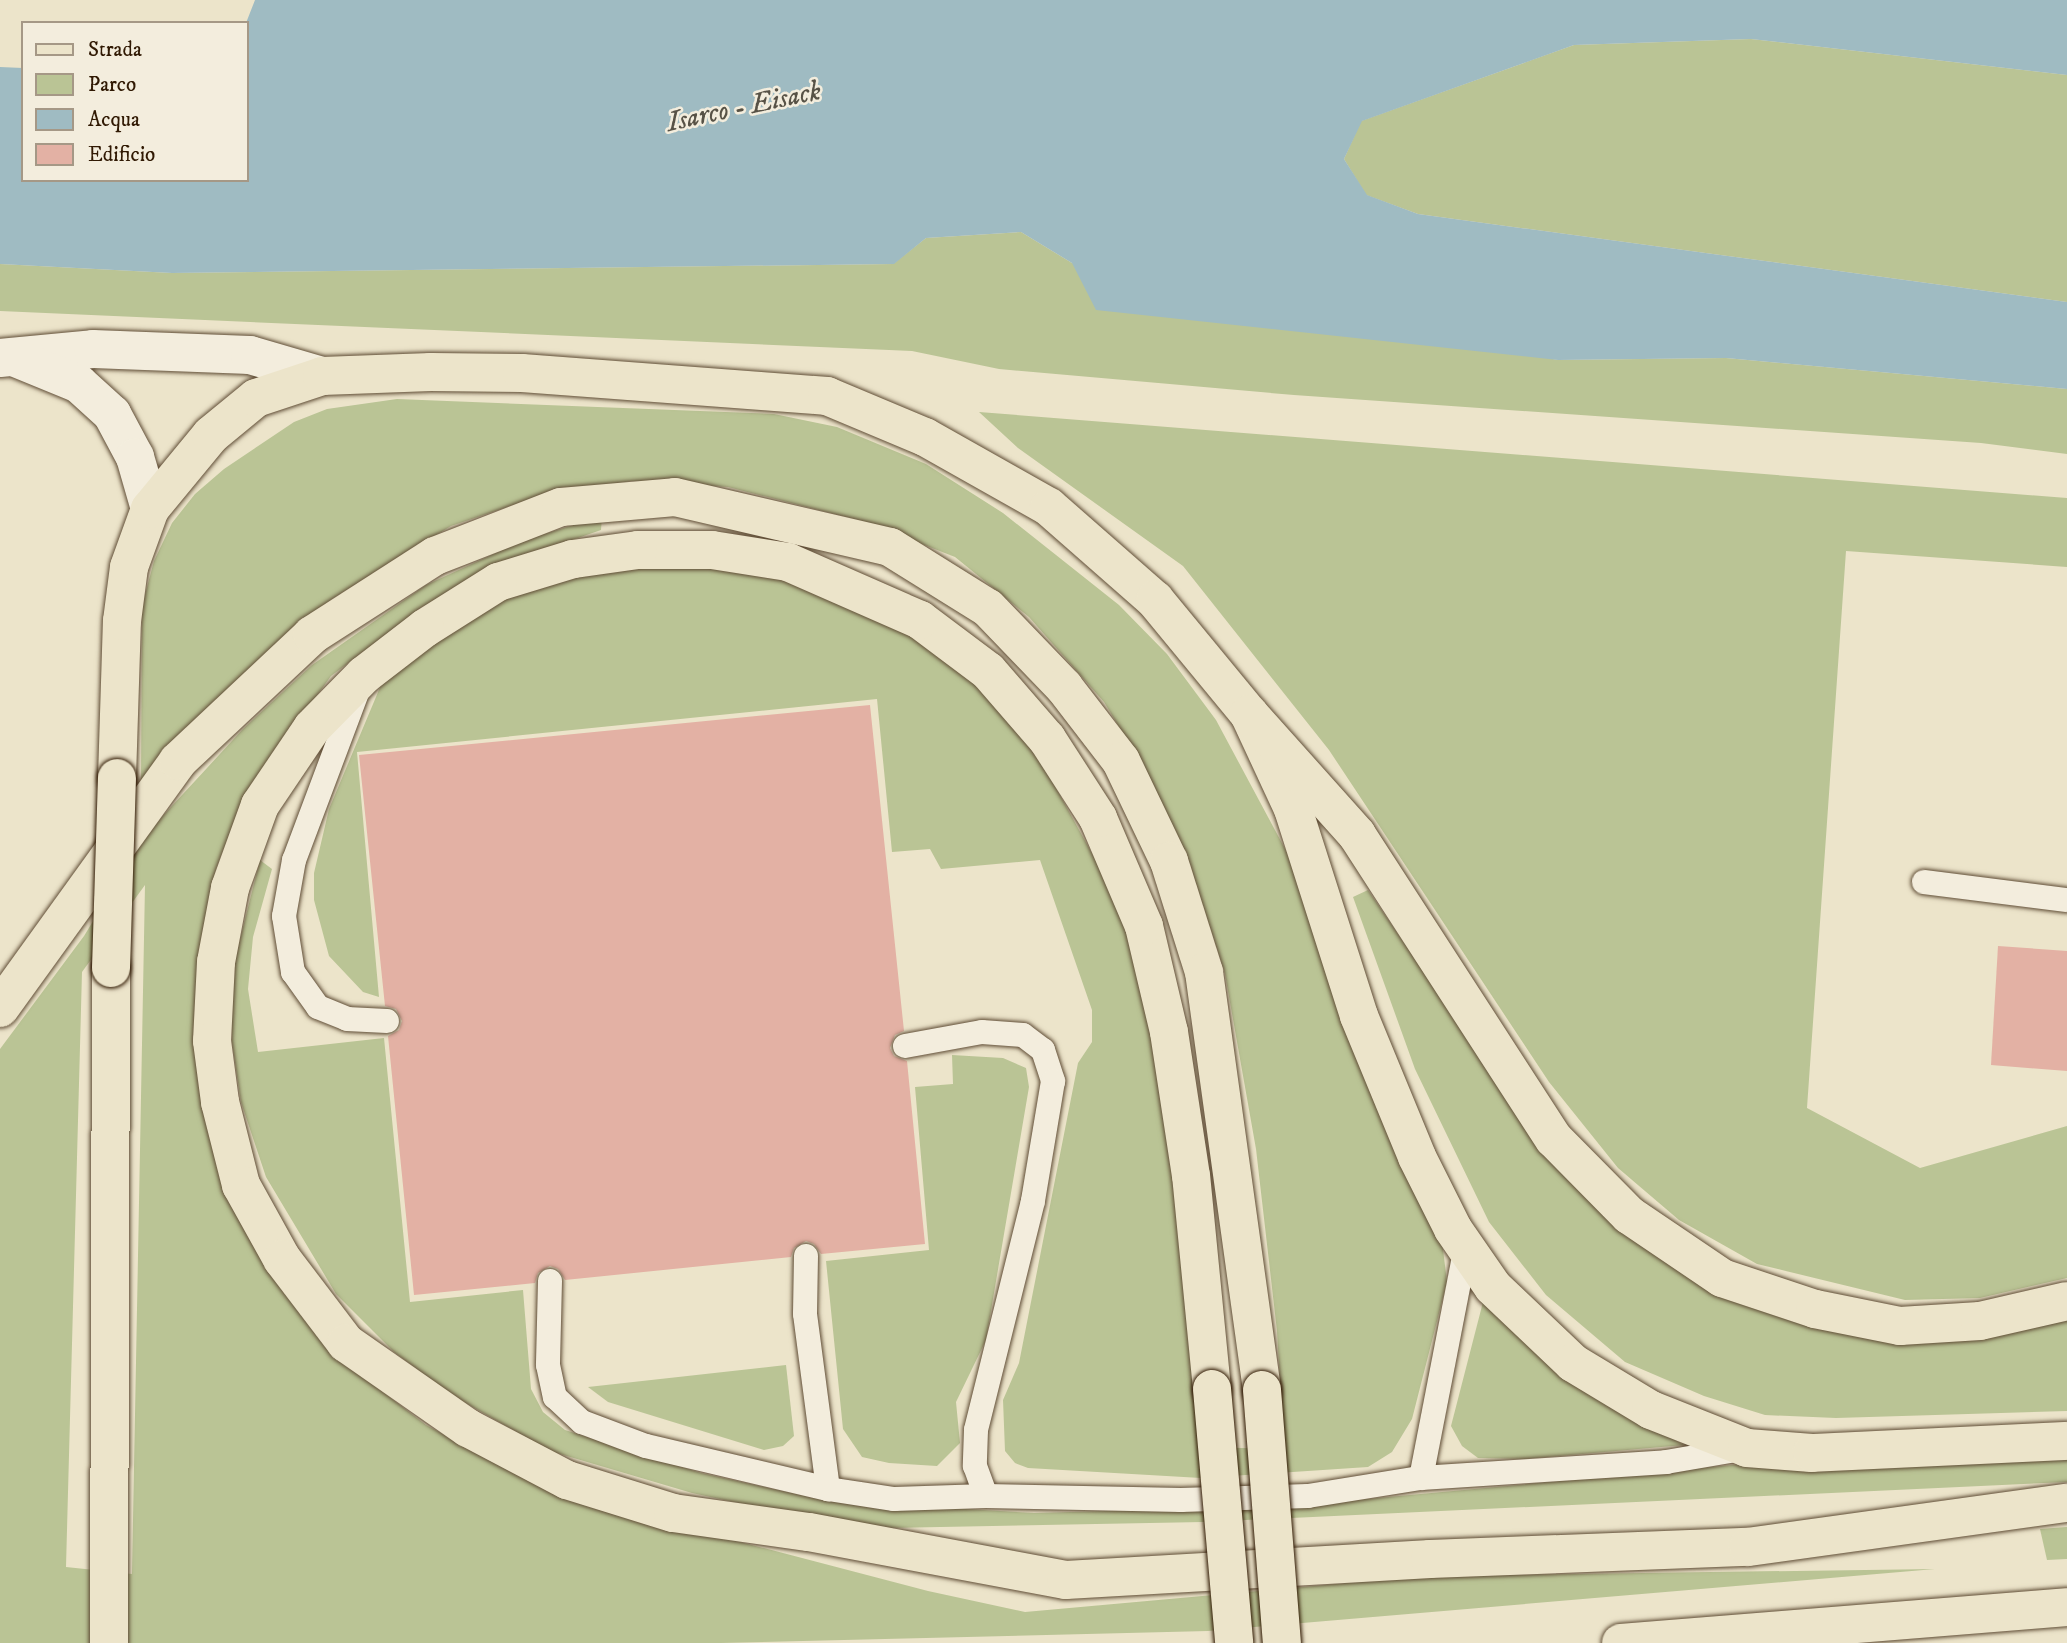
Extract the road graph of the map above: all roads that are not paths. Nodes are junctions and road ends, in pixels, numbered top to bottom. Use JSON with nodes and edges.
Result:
{"nodes":[{"id":1,"x":8,"y":358,"type":"edge"},
{"id":2,"x":321,"y":376,"type":"junction"},
{"id":3,"x":150,"y":509,"type":"junction"},
{"id":4,"x":363,"y":676,"type":"junction"},
{"id":5,"x":1249,"y":714,"type":"junction"},
{"id":6,"x":1924,"y":881,"type":"dead end"},
{"id":7,"x":2067,"y":900,"type":"edge"},
{"id":8,"x":0,"y":1008,"type":"edge"},
{"id":9,"x":387,"y":1021,"type":"dead end"},
{"id":10,"x":905,"y":1046,"type":"dead end"},
{"id":11,"x":1466,"y":1247,"type":"junction"},
{"id":12,"x":806,"y":1256,"type":"dead end"},
{"id":13,"x":550,"y":1281,"type":"dead end"},
{"id":14,"x":2067,"y":1301,"type":"edge"},
{"id":15,"x":2067,"y":1441,"type":"edge"},
{"id":16,"x":1746,"y":1448,"type":"junction"},
{"id":17,"x":1422,"y":1478,"type":"junction"},
{"id":18,"x":828,"y":1489,"type":"junction"},
{"id":19,"x":986,"y":1496,"type":"junction"},
{"id":20,"x":2067,"y":1503,"type":"edge"},
{"id":21,"x":2067,"y":1607,"type":"edge"},
{"id":22,"x":109,"y":1643,"type":"edge"},
{"id":23,"x":1234,"y":1643,"type":"edge"},
{"id":24,"x":1282,"y":1643,"type":"edge"},
{"id":25,"x":1621,"y":1643,"type":"edge"}],
"edges":[{"from":1,"to":2,"type":"street"},
{"from":1,"to":3,"type":"street"},
{"from":2,"to":3,"type":"main road"},
{"from":2,"to":5,"type":"main road"},
{"from":3,"to":22,"type":"main road","bridge":true},
{"from":4,"to":9,"type":"lane"},
{"from":4,"to":20,"type":"main road"},
{"from":4,"to":23,"type":"main road","bridge":true},
{"from":5,"to":11,"type":"main road"},
{"from":5,"to":14,"type":"main road"},
{"from":6,"to":7,"type":"lane"},
{"from":8,"to":24,"type":"main road","bridge":true},
{"from":10,"to":19,"type":"lane"},
{"from":11,"to":16,"type":"main road"},
{"from":11,"to":17,"type":"lane"},
{"from":12,"to":18,"type":"lane"},
{"from":13,"to":18,"type":"lane"},
{"from":15,"to":16,"type":"main road"},
{"from":16,"to":17,"type":"lane"},
{"from":17,"to":19,"type":"lane"},
{"from":18,"to":19,"type":"lane"},
{"from":21,"to":25,"type":"main road"}]}
